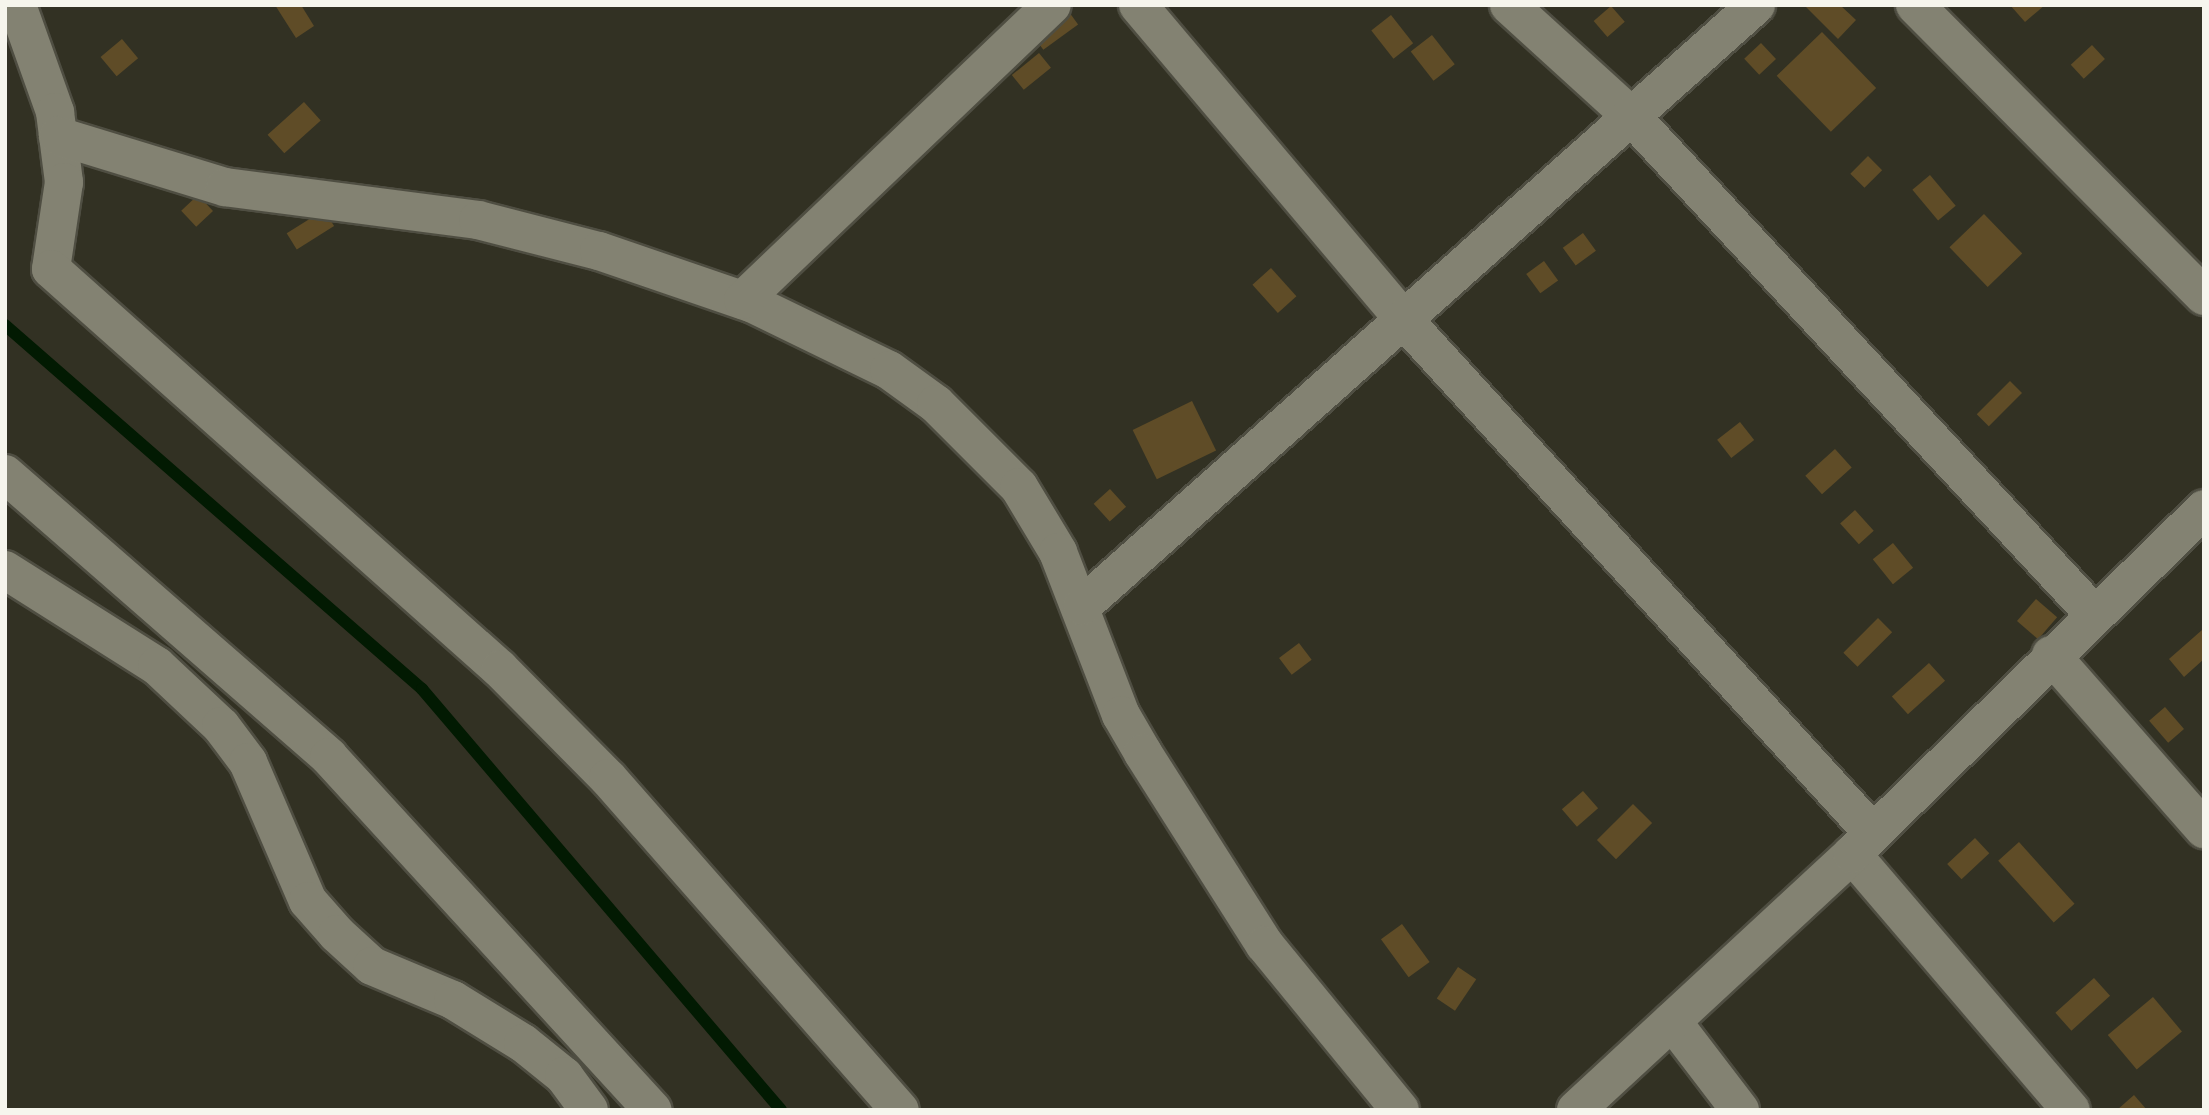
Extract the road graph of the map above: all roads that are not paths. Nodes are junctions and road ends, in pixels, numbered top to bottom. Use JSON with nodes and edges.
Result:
{"nodes":[{"id":1,"x":17,"y":5,"type":"edge"},
{"id":2,"x":1052,"y":5,"type":"edge"},
{"id":3,"x":1138,"y":5,"type":"edge"},
{"id":4,"x":1509,"y":5,"type":"edge"},
{"id":5,"x":1756,"y":5,"type":"edge"},
{"id":6,"x":1916,"y":5,"type":"edge"},
{"id":7,"x":1631,"y":116,"type":"junction"},
{"id":8,"x":58,"y":136,"type":"junction"},
{"id":9,"x":2204,"y":296,"type":"edge"},
{"id":10,"x":743,"y":300,"type":"junction"},
{"id":11,"x":1404,"y":319,"type":"junction"},
{"id":12,"x":5,"y":474,"type":"edge"},
{"id":13,"x":2204,"y":509,"type":"edge"},
{"id":14,"x":5,"y":570,"type":"edge"},
{"id":15,"x":1082,"y":606,"type":"junction"},
{"id":16,"x":2093,"y":613,"type":"junction"},
{"id":17,"x":2051,"y":655,"type":"junction"},
{"id":18,"x":2204,"y":829,"type":"edge"},
{"id":19,"x":1863,"y":843,"type":"junction"},
{"id":20,"x":1672,"y":1021,"type":"junction"},
{"id":21,"x":589,"y":1110,"type":"edge"},
{"id":22,"x":653,"y":1110,"type":"edge"},
{"id":23,"x":900,"y":1110,"type":"edge"},
{"id":24,"x":1400,"y":1110,"type":"edge"},
{"id":25,"x":1576,"y":1110,"type":"edge"},
{"id":26,"x":1740,"y":1110,"type":"edge"},
{"id":27,"x":2071,"y":1110,"type":"edge"}],
"edges":[{"from":1,"to":8,"type":"street"},
{"from":2,"to":10,"type":"street"},
{"from":3,"to":11,"type":"street"},
{"from":4,"to":7,"type":"street"},
{"from":5,"to":7,"type":"street"},
{"from":6,"to":9,"type":"street"},
{"from":7,"to":11,"type":"street"},
{"from":7,"to":16,"type":"street"},
{"from":8,"to":10,"type":"street"},
{"from":8,"to":23,"type":"street"},
{"from":10,"to":15,"type":"street"},
{"from":11,"to":15,"type":"street"},
{"from":11,"to":19,"type":"street"},
{"from":12,"to":22,"type":"street"},
{"from":13,"to":16,"type":"street"},
{"from":14,"to":21,"type":"street"},
{"from":15,"to":24,"type":"street"},
{"from":16,"to":17,"type":"street"},
{"from":17,"to":18,"type":"street"},
{"from":17,"to":19,"type":"street"},
{"from":19,"to":20,"type":"street"},
{"from":19,"to":27,"type":"street"},
{"from":20,"to":25,"type":"street"},
{"from":20,"to":26,"type":"street"}]}
